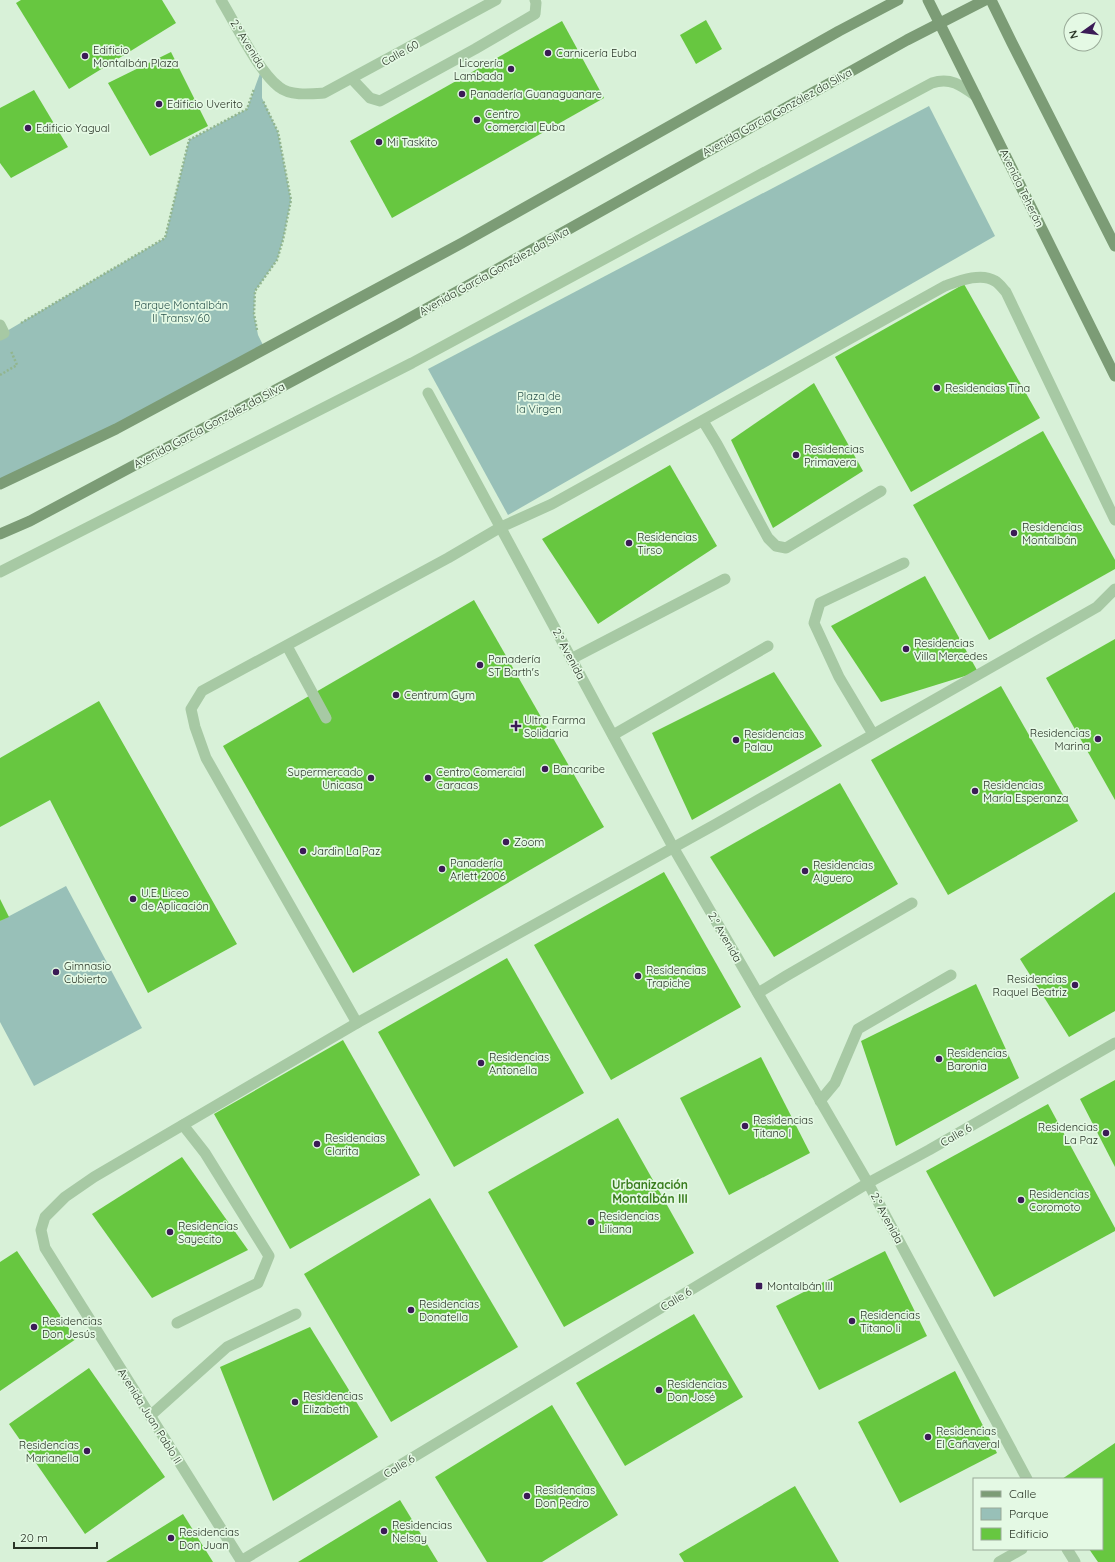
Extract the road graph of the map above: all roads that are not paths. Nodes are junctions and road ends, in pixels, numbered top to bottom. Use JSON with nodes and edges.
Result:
{"nodes":[{"id":1,"x":221,"y":0,"type":"edge"},
{"id":2,"x":496,"y":0,"type":"edge"},
{"id":3,"x":535,"y":0,"type":"edge"},
{"id":4,"x":898,"y":0,"type":"edge"},
{"id":5,"x":928,"y":0,"type":"edge"},
{"id":6,"x":985,"y":0,"type":"edge"},
{"id":7,"x":991,"y":0,"type":"edge"},
{"id":8,"x":939,"y":24,"type":"junction"},
{"id":9,"x":352,"y":79,"type":"junction"},
{"id":10,"x":299,"y":94,"type":"joint"},
{"id":11,"x":976,"y":96,"type":"junction"},
{"id":12,"x":1115,"y":246,"type":"edge"},
{"id":13,"x":1115,"y":376,"type":"edge"},
{"id":14,"x":428,"y":393,"type":"dead end"},
{"id":15,"x":702,"y":421,"type":"junction"},
{"id":16,"x":0,"y":484,"type":"edge"},
{"id":17,"x":881,"y":490,"type":"dead end"},
{"id":18,"x":1115,"y":520,"type":"edge"},
{"id":19,"x":501,"y":527,"type":"junction"},
{"id":20,"x":0,"y":534,"type":"edge"},
{"id":21,"x":904,"y":563,"type":"dead end"},
{"id":22,"x":0,"y":572,"type":"edge"},
{"id":23,"x":725,"y":579,"type":"dead end"},
{"id":24,"x":1115,"y":589,"type":"edge"},
{"id":25,"x":287,"y":646,"type":"junction"},
{"id":26,"x":768,"y":646,"type":"dead end"},
{"id":27,"x":571,"y":659,"type":"junction"},
{"id":28,"x":326,"y":718,"type":"dead end"},
{"id":29,"x":873,"y":734,"type":"junction"},
{"id":30,"x":613,"y":735,"type":"junction"},
{"id":31,"x":673,"y":847,"type":"junction"},
{"id":32,"x":912,"y":902,"type":"dead end"},
{"id":33,"x":951,"y":975,"type":"dead end"},
{"id":34,"x":758,"y":993,"type":"junction"},
{"id":35,"x":357,"y":1023,"type":"junction"},
{"id":36,"x":1115,"y":1043,"type":"edge"},
{"id":37,"x":820,"y":1101,"type":"junction"},
{"id":38,"x":183,"y":1125,"type":"junction"},
{"id":39,"x":868,"y":1184,"type":"junction"},
{"id":40,"x":296,"y":1314,"type":"dead end"},
{"id":41,"x":176,"y":1323,"type":"dead end"},
{"id":42,"x":150,"y":1416,"type":"junction"},
{"id":43,"x":1026,"y":1478,"type":"edge"},
{"id":44,"x":1020,"y":1550,"type":"edge"},
{"id":45,"x":1068,"y":1550,"type":"edge"},
{"id":46,"x":242,"y":1561,"type":"edge"},
{"id":47,"x":999,"y":1562,"type":"edge"},
{"id":48,"x":1075,"y":1562,"type":"edge"}],
"edges":[{"from":1,"to":10,"type":"street","name":"2.° Avenida"},
{"from":2,"to":9,"type":"street","name":"Calle 60"},
{"from":3,"to":9,"type":"street"},
{"from":4,"to":16,"type":"main road"},
{"from":5,"to":8,"type":"main road","name":"Avenida Teherán"},
{"from":6,"to":8,"type":"main road","name":"Avenida García González da Silva"},
{"from":7,"to":12,"type":"main road"},
{"from":8,"to":11,"type":"main road","name":"Avenida Teherán"},
{"from":8,"to":20,"type":"main road","name":"Avenida García González da Silva"},
{"from":9,"to":10,"type":"street","name":"Calle 60"},
{"from":11,"to":13,"type":"main road","name":"Avenida Teherán"},
{"from":11,"to":22,"type":"street"},
{"from":14,"to":19,"type":"street","name":"2.° Avenida"},
{"from":15,"to":17,"type":"street"},
{"from":15,"to":18,"type":"street"},
{"from":15,"to":19,"type":"street"},
{"from":19,"to":25,"type":"street"},
{"from":19,"to":27,"type":"street","name":"2.° Avenida"},
{"from":21,"to":29,"type":"street"},
{"from":23,"to":27,"type":"street"},
{"from":24,"to":29,"type":"street","name":"Avenida Juan Pablo II"},
{"from":25,"to":28,"type":"street"},
{"from":25,"to":35,"type":"street"},
{"from":26,"to":30,"type":"street"},
{"from":27,"to":30,"type":"street","name":"2.° Avenida"},
{"from":29,"to":31,"type":"street","name":"Avenida Juan Pablo II"},
{"from":30,"to":31,"type":"street","name":"2.° Avenida"},
{"from":31,"to":34,"type":"street","name":"2.° Avenida"},
{"from":31,"to":35,"type":"street","name":"Avenida Juan Pablo II"},
{"from":32,"to":34,"type":"street"},
{"from":33,"to":37,"type":"street"},
{"from":34,"to":37,"type":"street","name":"2.° Avenida"},
{"from":35,"to":38,"type":"street","name":"Avenida Juan Pablo II"},
{"from":36,"to":39,"type":"street","name":"Calle 6"},
{"from":37,"to":39,"type":"street","name":"2.° Avenida"},
{"from":38,"to":41,"type":"street"},
{"from":38,"to":42,"type":"street","name":"Avenida Juan Pablo II"},
{"from":39,"to":43,"type":"street","name":"2.° Avenida"},
{"from":39,"to":46,"type":"street","name":"Calle 6"},
{"from":40,"to":42,"type":"street"},
{"from":42,"to":46,"type":"street","name":"Avenida Juan Pablo II"},
{"from":44,"to":47,"type":"street"},
{"from":45,"to":48,"type":"street"}]}
